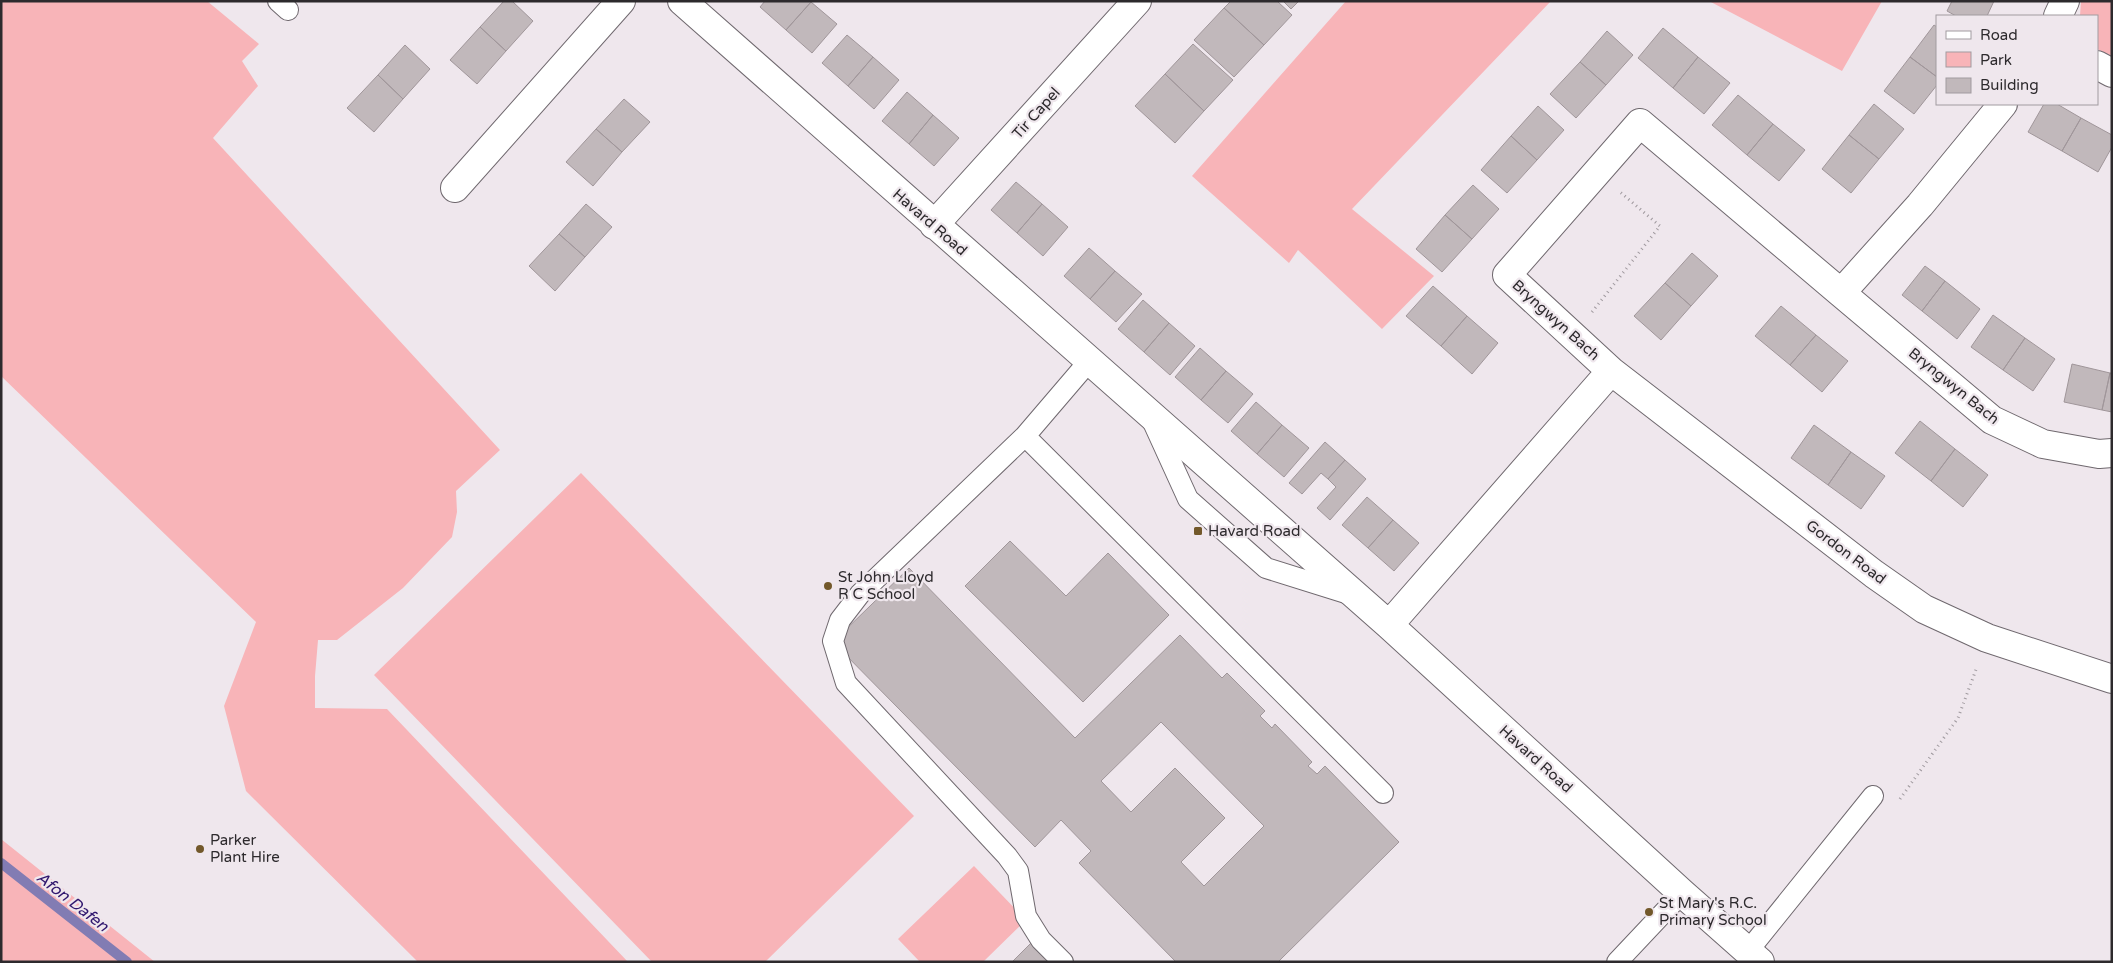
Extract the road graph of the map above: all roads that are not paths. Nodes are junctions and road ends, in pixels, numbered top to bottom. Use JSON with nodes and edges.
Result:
{"nodes":[{"id":1,"x":621,"y":1,"type":"edge"},
{"id":2,"x":682,"y":1,"type":"edge"},
{"id":3,"x":1138,"y":1,"type":"edge"},
{"id":4,"x":2065,"y":1,"type":"edge"},
{"id":5,"x":2058,"y":15,"type":"edge"},
{"id":6,"x":2098,"y":65,"type":"edge"},
{"id":7,"x":2112,"y":73,"type":"edge"},
{"id":8,"x":2002,"y":105,"type":"edge"},
{"id":9,"x":455,"y":188,"type":"dead end"},
{"id":10,"x":934,"y":225,"type":"junction"},
{"id":11,"x":1841,"y":293,"type":"junction"},
{"id":12,"x":1090,"y":360,"type":"junction"},
{"id":13,"x":1611,"y":371,"type":"junction"},
{"id":14,"x":1148,"y":411,"type":"junction"},
{"id":15,"x":1025,"y":436,"type":"junction"},
{"id":16,"x":2112,"y":453,"type":"edge"},
{"id":17,"x":1356,"y":596,"type":"junction"},
{"id":18,"x":1389,"y":625,"type":"junction"},
{"id":19,"x":2112,"y":679,"type":"edge"},
{"id":20,"x":1383,"y":793,"type":"dead end"},
{"id":21,"x":1873,"y":796,"type":"road end"},
{"id":22,"x":1682,"y":893,"type":"junction"},
{"id":23,"x":1754,"y":956,"type":"edge"},
{"id":24,"x":1063,"y":962,"type":"edge"},
{"id":25,"x":1618,"y":962,"type":"edge"}],
"edges":[{"from":1,"to":9,"type":"street"},
{"from":2,"to":10,"type":"street","name":"Havard Road"},
{"from":3,"to":10,"type":"street","name":"Tir Capel"},
{"from":4,"to":5,"type":"street"},
{"from":6,"to":7,"type":"street"},
{"from":8,"to":11,"type":"street"},
{"from":10,"to":12,"type":"street","name":"Havard Road"},
{"from":11,"to":13,"type":"street","name":"Bryngwyn Bach"},
{"from":11,"to":16,"type":"street","name":"Bryngwyn Bach"},
{"from":12,"to":14,"type":"street","name":"Havard Road"},
{"from":12,"to":15,"type":"lane"},
{"from":13,"to":18,"type":"street","name":"Bryngwyn Bach"},
{"from":13,"to":19,"type":"street","name":"Gordon Road"},
{"from":14,"to":17,"type":"street","name":"Havard Road"},
{"from":14,"to":17,"type":"lane"},
{"from":15,"to":20,"type":"lane"},
{"from":15,"to":24,"type":"lane"},
{"from":17,"to":18,"type":"street","name":"Havard Road"},
{"from":18,"to":22,"type":"street","name":"Havard Road"},
{"from":21,"to":23,"type":"lane"},
{"from":22,"to":23,"type":"street","name":"Havard Road"},
{"from":22,"to":25,"type":"lane"}]}
